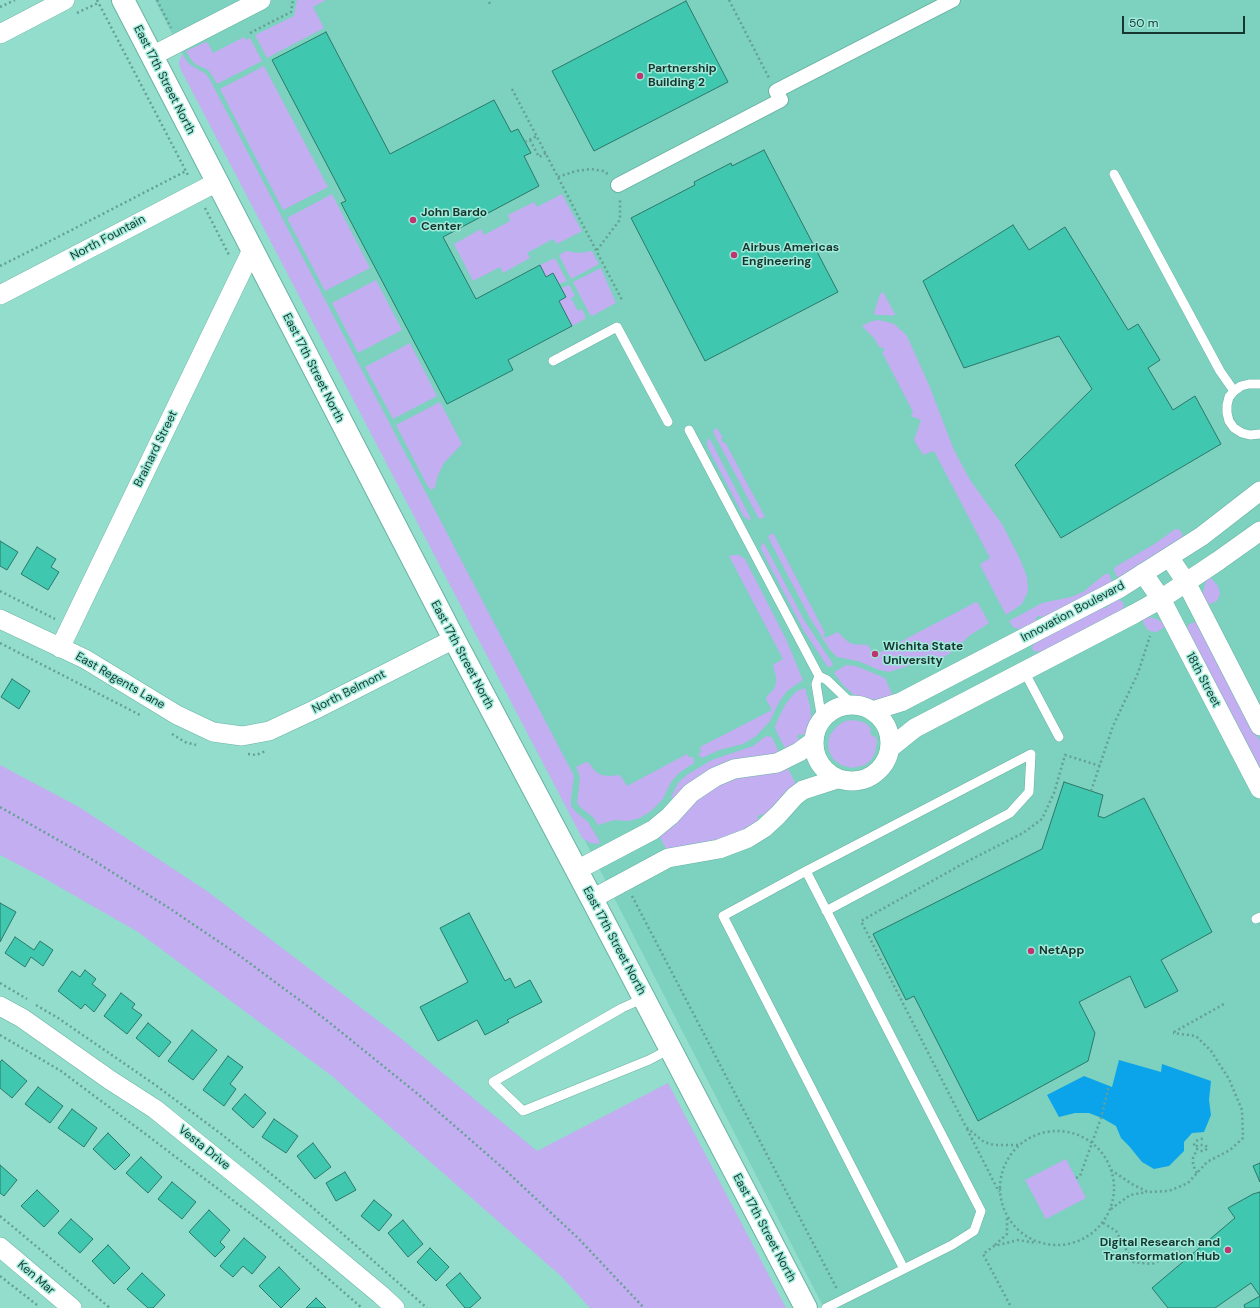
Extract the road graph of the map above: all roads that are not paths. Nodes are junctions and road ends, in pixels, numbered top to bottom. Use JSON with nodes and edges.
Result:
{"nodes":[{"id":1,"x":65,"y":0,"type":"edge"},
{"id":2,"x":123,"y":0,"type":"edge"},
{"id":3,"x":261,"y":0,"type":"edge"},
{"id":4,"x":953,"y":0,"type":"edge"},
{"id":5,"x":0,"y":34,"type":"edge"},
{"id":6,"x":152,"y":56,"type":"junction"},
{"id":7,"x":1114,"y":174,"type":"dead end"},
{"id":8,"x":217,"y":182,"type":"junction"},
{"id":9,"x":618,"y":185,"type":"road end"},
{"id":10,"x":252,"y":250,"type":"junction"},
{"id":11,"x":0,"y":295,"type":"edge"},
{"id":12,"x":553,"y":361,"type":"dead end"},
{"id":13,"x":1260,"y":384,"type":"edge"},
{"id":14,"x":1234,"y":391,"type":"junction"},
{"id":15,"x":668,"y":422,"type":"dead end"},
{"id":16,"x":689,"y":430,"type":"dead end"},
{"id":17,"x":1260,"y":434,"type":"edge"},
{"id":18,"x":1260,"y":491,"type":"edge"},
{"id":19,"x":1260,"y":531,"type":"edge"},
{"id":20,"x":1169,"y":557,"type":"junction"},
{"id":21,"x":1143,"y":573,"type":"junction"},
{"id":22,"x":1186,"y":582,"type":"junction"},
{"id":23,"x":1161,"y":599,"type":"junction"},
{"id":24,"x":0,"y":619,"type":"edge"},
{"id":25,"x":454,"y":639,"type":"junction"},
{"id":26,"x":60,"y":648,"type":"junction"},
{"id":27,"x":1024,"y":671,"type":"junction"},
{"id":28,"x":819,"y":676,"type":"junction"},
{"id":29,"x":853,"y":705,"type":"junction"},
{"id":30,"x":872,"y":710,"type":"junction"},
{"id":31,"x":822,"y":720,"type":"junction"},
{"id":32,"x":1260,"y":726,"type":"edge"},
{"id":33,"x":1059,"y":737,"type":"dead end"},
{"id":34,"x":814,"y":741,"type":"junction"},
{"id":35,"x":242,"y":745,"type":"joint"},
{"id":36,"x":890,"y":748,"type":"junction"},
{"id":37,"x":837,"y":779,"type":"junction"},
{"id":38,"x":1260,"y":789,"type":"edge"},
{"id":39,"x":577,"y":870,"type":"junction"},
{"id":40,"x":806,"y":871,"type":"junction"},
{"id":41,"x":592,"y":899,"type":"junction"},
{"id":42,"x":826,"y":911,"type":"junction"},
{"id":43,"x":644,"y":998,"type":"junction"},
{"id":44,"x":0,"y":1006,"type":"edge"},
{"id":45,"x":670,"y":1049,"type":"junction"},
{"id":46,"x":0,"y":1247,"type":"edge"},
{"id":47,"x":904,"y":1269,"type":"junction"},
{"id":48,"x":66,"y":1306,"type":"edge"},
{"id":49,"x":395,"y":1308,"type":"edge"},
{"id":50,"x":806,"y":1308,"type":"edge"},
{"id":51,"x":826,"y":1308,"type":"edge"}],
"edges":[{"from":1,"to":5,"type":"street"},
{"from":2,"to":6,"type":"street","name":"East 17th Street North"},
{"from":3,"to":6,"type":"street"},
{"from":4,"to":9,"type":"street"},
{"from":6,"to":8,"type":"street","name":"East 17th Street North"},
{"from":7,"to":14,"type":"lane"},
{"from":8,"to":10,"type":"street","name":"East 17th Street North"},
{"from":8,"to":11,"type":"street","name":"North Fountain"},
{"from":10,"to":25,"type":"street","name":"East 17th Street North"},
{"from":10,"to":26,"type":"street","name":"Brainard Street"},
{"from":12,"to":15,"type":"lane"},
{"from":13,"to":14,"type":"lane"},
{"from":14,"to":17,"type":"lane"},
{"from":16,"to":28,"type":"lane"},
{"from":18,"to":20,"type":"street","name":"Innovation Boulevard"},
{"from":19,"to":22,"type":"street"},
{"from":20,"to":21,"type":"street","name":"Innovation Boulevard"},
{"from":20,"to":22,"type":"street"},
{"from":21,"to":23,"type":"street","name":"18th Street"},
{"from":21,"to":30,"type":"street","name":"Innovation Boulevard"},
{"from":22,"to":23,"type":"street"},
{"from":22,"to":32,"type":"street"},
{"from":23,"to":27,"type":"street"},
{"from":23,"to":38,"type":"street","name":"18th Street"},
{"from":24,"to":26,"type":"street","name":"East Regents Lane"},
{"from":25,"to":35,"type":"street","name":"North Belmont"},
{"from":25,"to":39,"type":"street","name":"East 17th Street North"},
{"from":26,"to":35,"type":"street","name":"East Regents Lane"},
{"from":27,"to":33,"type":"lane"},
{"from":27,"to":36,"type":"street"},
{"from":28,"to":29,"type":"lane"},
{"from":28,"to":31,"type":"lane"},
{"from":29,"to":30,"type":"street"},
{"from":29,"to":31,"type":"street"},
{"from":30,"to":36,"type":"street"},
{"from":31,"to":34,"type":"street"},
{"from":34,"to":37,"type":"street"},
{"from":34,"to":39,"type":"street"},
{"from":36,"to":37,"type":"street"},
{"from":37,"to":41,"type":"street"},
{"from":39,"to":41,"type":"street","name":"East 17th Street North"},
{"from":40,"to":42,"type":"lane"},
{"from":40,"to":42,"type":"lane"},
{"from":40,"to":47,"type":"lane"},
{"from":41,"to":43,"type":"street","name":"East 17th Street North"},
{"from":42,"to":47,"type":"lane"},
{"from":43,"to":45,"type":"street","name":"East 17th Street North"},
{"from":43,"to":45,"type":"lane"},
{"from":44,"to":49,"type":"street","name":"Vesta Drive"},
{"from":45,"to":50,"type":"street","name":"East 17th Street North"},
{"from":46,"to":48,"type":"street","name":"Ken Mar"},
{"from":47,"to":51,"type":"lane"}]}
